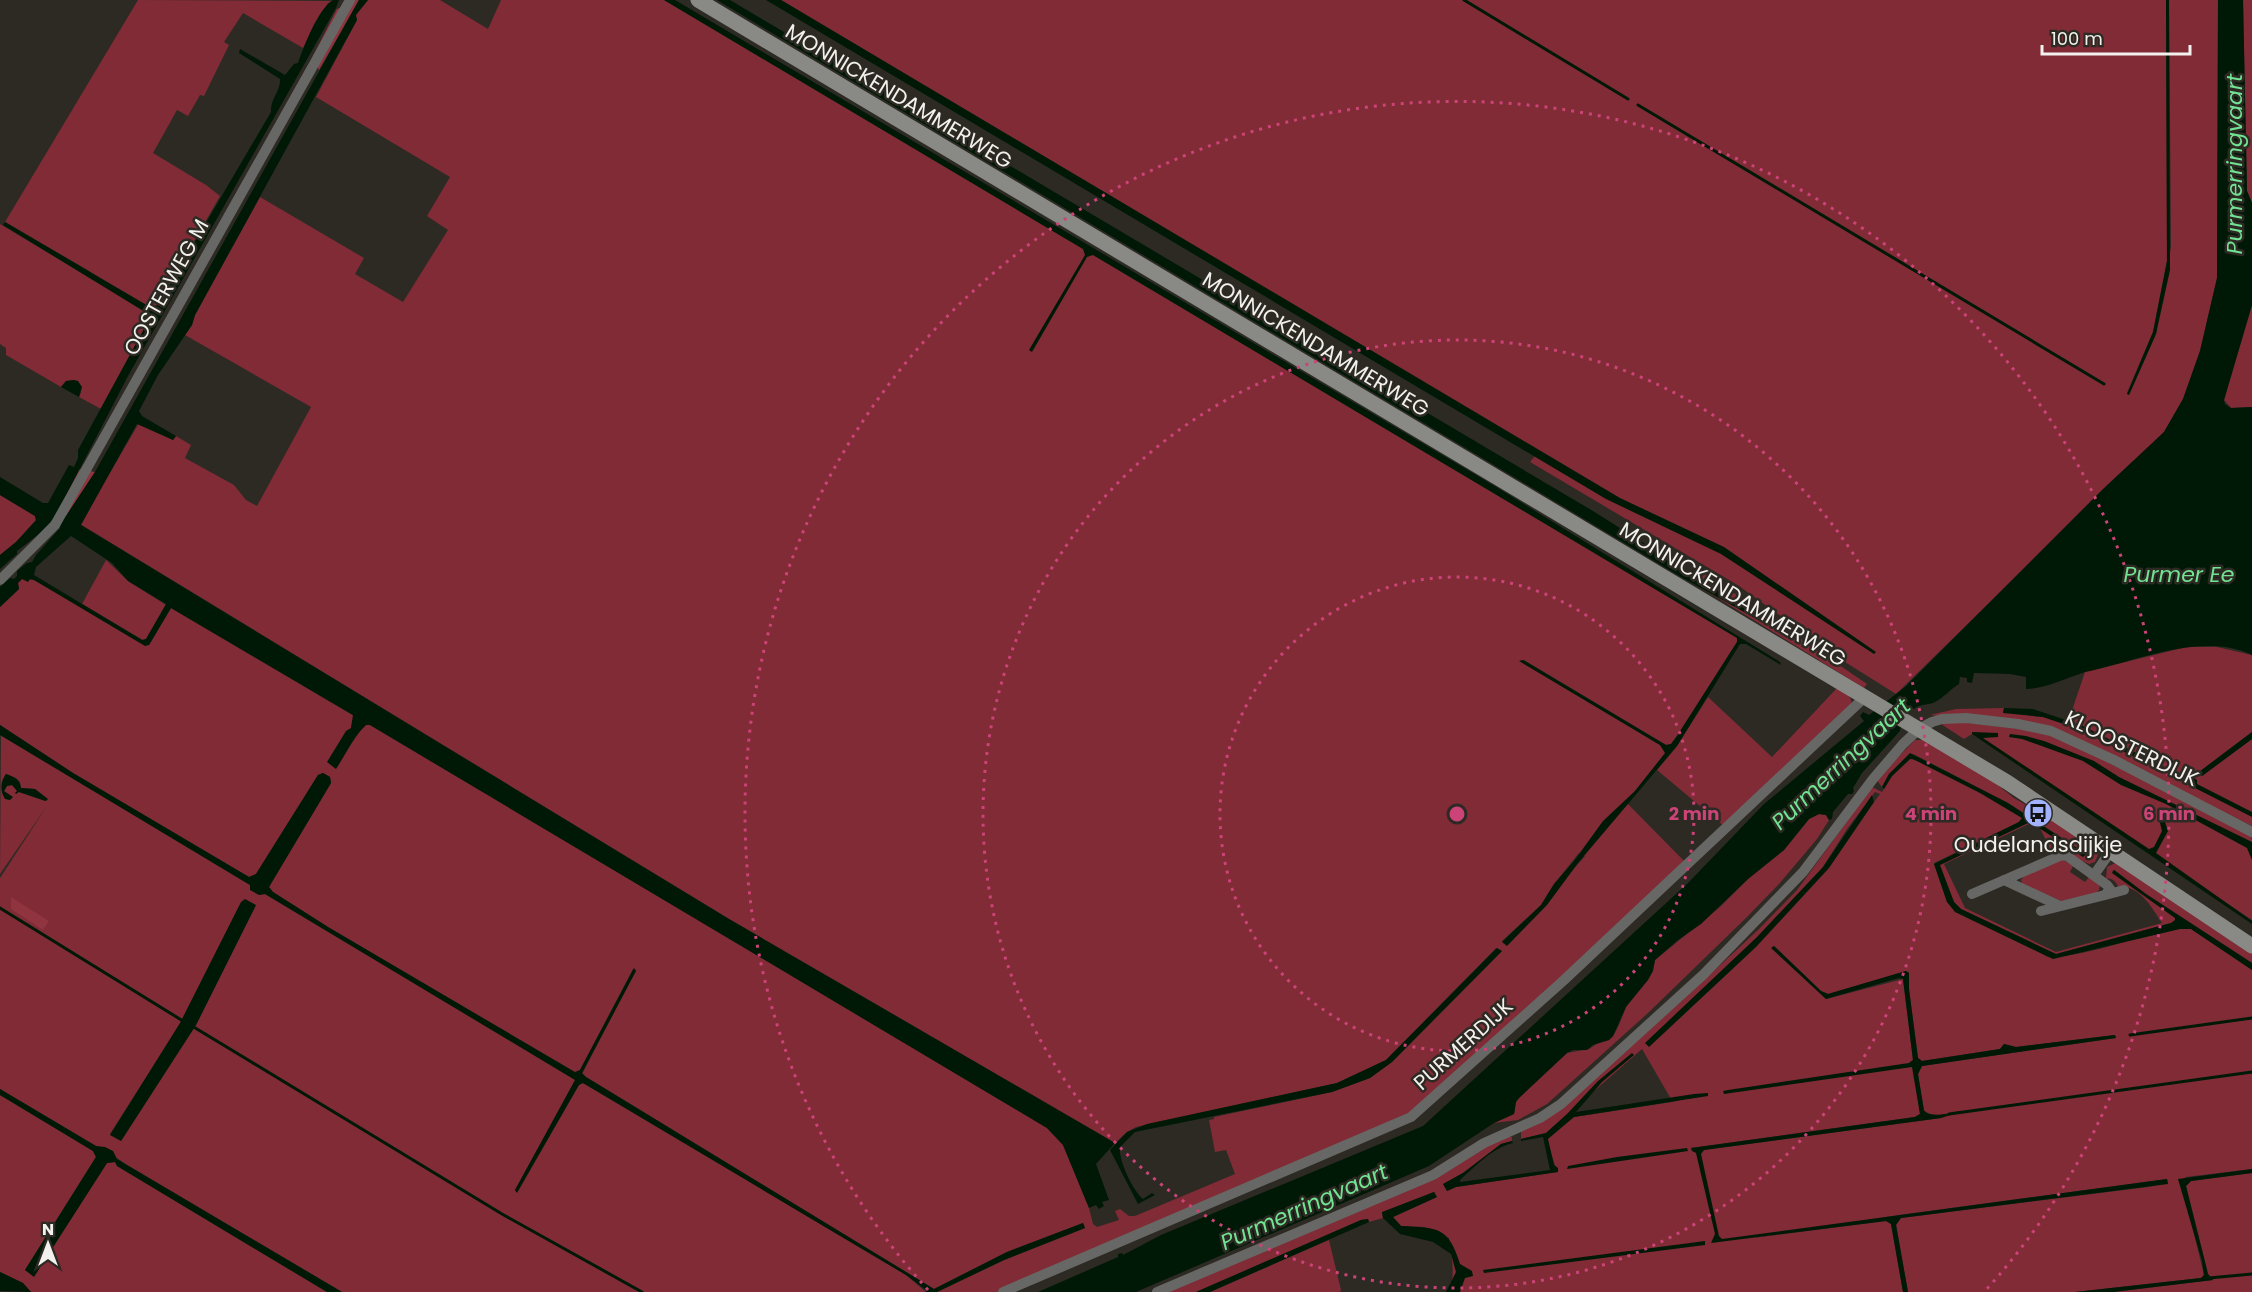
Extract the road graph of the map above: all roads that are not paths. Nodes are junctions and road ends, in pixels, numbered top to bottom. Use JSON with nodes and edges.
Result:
{"nodes":[{"id":1,"x":350,"y":0,"type":"edge"},
{"id":2,"x":698,"y":0,"type":"edge"},
{"id":3,"x":0,"y":580,"type":"edge"},
{"id":4,"x":1869,"y":699,"type":"junction"},
{"id":5,"x":1916,"y":727,"type":"junction"},
{"id":6,"x":2252,"y":831,"type":"edge"},
{"id":7,"x":2111,"y":851,"type":"junction"},
{"id":8,"x":2094,"y":875,"type":"junction"},
{"id":9,"x":2004,"y":880,"type":"junction"},
{"id":10,"x":2124,"y":890,"type":"dead end"},
{"id":11,"x":1972,"y":894,"type":"dead end"},
{"id":12,"x":2105,"y":895,"type":"junction"},
{"id":13,"x":2060,"y":906,"type":"junction"},
{"id":14,"x":2042,"y":911,"type":"dead end"},
{"id":15,"x":2252,"y":946,"type":"edge"},
{"id":16,"x":1003,"y":1292,"type":"edge"},
{"id":17,"x":1157,"y":1292,"type":"edge"}],
"edges":[{"from":1,"to":3,"type":"street","name":"OOSTERWEG M"},
{"from":2,"to":4,"type":"street","name":"MONNICKENDAMMERWEG"},
{"from":4,"to":5,"type":"street","name":"MONNICKENDAMMERWEG"},
{"from":4,"to":16,"type":"street","name":"PURMERDIJK"},
{"from":5,"to":6,"type":"street","name":"KLOOSTERDIJK"},
{"from":5,"to":7,"type":"street"},
{"from":5,"to":17,"type":"street"},
{"from":7,"to":8,"type":"street"},
{"from":7,"to":15,"type":"street"},
{"from":8,"to":9,"type":"street"},
{"from":8,"to":12,"type":"street"},
{"from":9,"to":11,"type":"street"},
{"from":9,"to":13,"type":"street"},
{"from":10,"to":12,"type":"street"},
{"from":12,"to":13,"type":"street"},
{"from":13,"to":14,"type":"street"}]}
